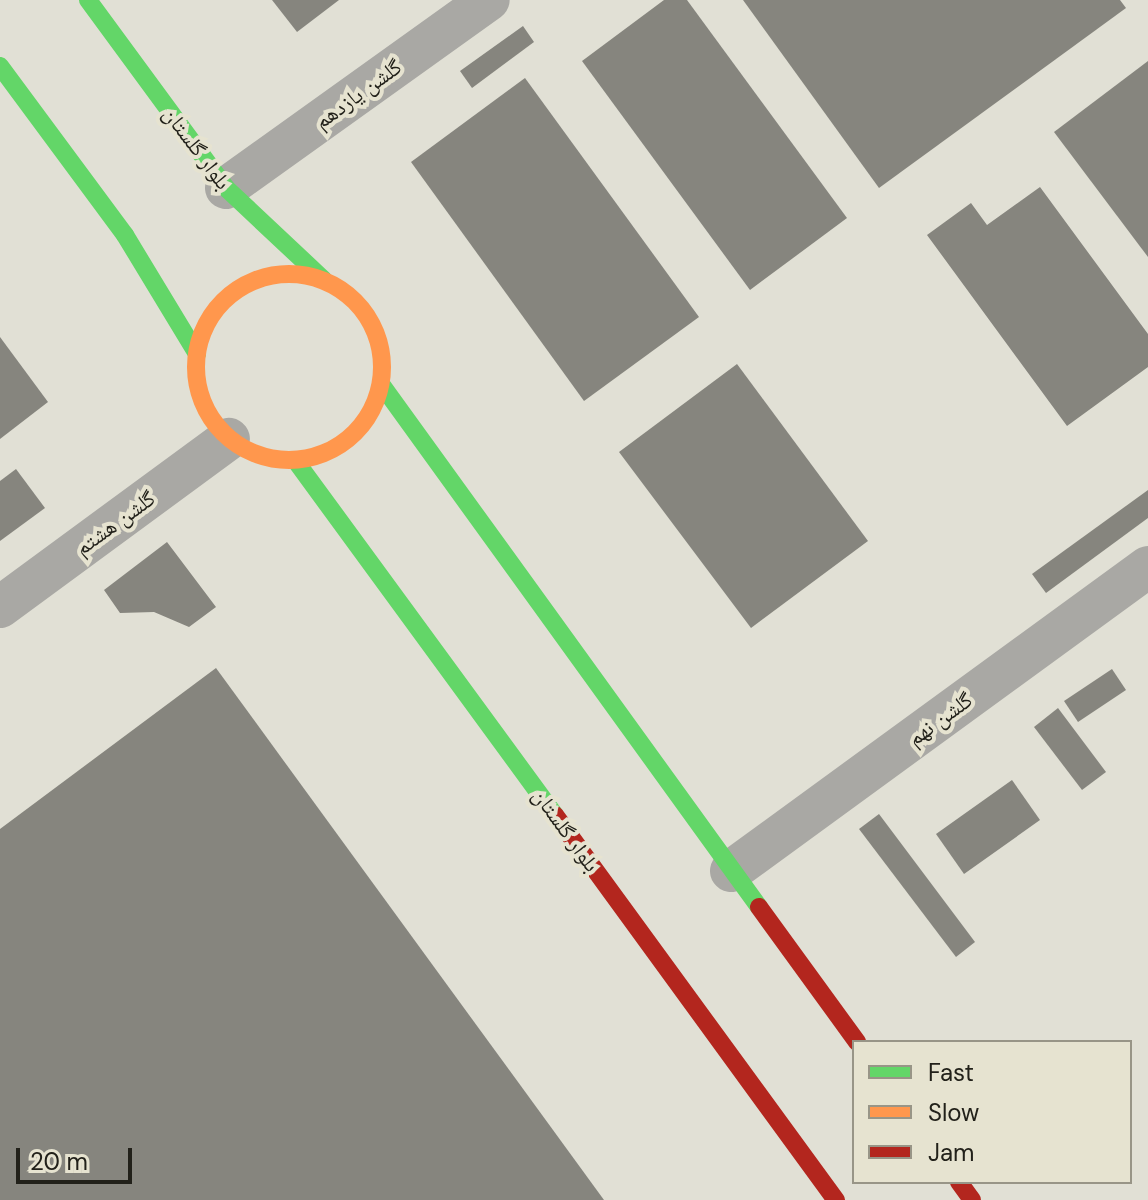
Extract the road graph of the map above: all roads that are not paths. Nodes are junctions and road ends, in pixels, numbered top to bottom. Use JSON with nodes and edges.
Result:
{"nodes":[{"id":1,"x":88,"y":0,"type":"edge"},
{"id":2,"x":489,"y":0,"type":"edge"},
{"id":3,"x":0,"y":66,"type":"edge"},
{"id":4,"x":226,"y":188,"type":"junction"},
{"id":5,"x":324,"y":280,"type":"junction"},
{"id":6,"x":197,"y":354,"type":"junction"},
{"id":7,"x":381,"y":384,"type":"junction"},
{"id":8,"x":229,"y":439,"type":"junction"},
{"id":9,"x":295,"y":460,"type":"junction"},
{"id":10,"x":1148,"y":567,"type":"edge"},
{"id":11,"x":0,"y":607,"type":"edge"},
{"id":12,"x":731,"y":871,"type":"junction"},
{"id":13,"x":856,"y":1040,"type":"edge"},
{"id":14,"x":836,"y":1200,"type":"edge"}],
"edges":[{"from":1,"to":4,"type":"street","name":"بلوار گلستان"},
{"from":2,"to":4,"type":"street","name":"گلشن یازدهم"},
{"from":3,"to":6,"type":"street"},
{"from":4,"to":5,"type":"street","name":"بلوار گلستان"},
{"from":5,"to":6,"type":"street"},
{"from":5,"to":7,"type":"street"},
{"from":6,"to":8,"type":"street"},
{"from":7,"to":9,"type":"street"},
{"from":7,"to":12,"type":"street"},
{"from":8,"to":9,"type":"street"},
{"from":8,"to":11,"type":"street","name":"گلشن هشتم"},
{"from":9,"to":14,"type":"street","name":"بلوار گلستان"},
{"from":10,"to":12,"type":"street","name":"گلشن نهم"},
{"from":12,"to":13,"type":"street"}]}
